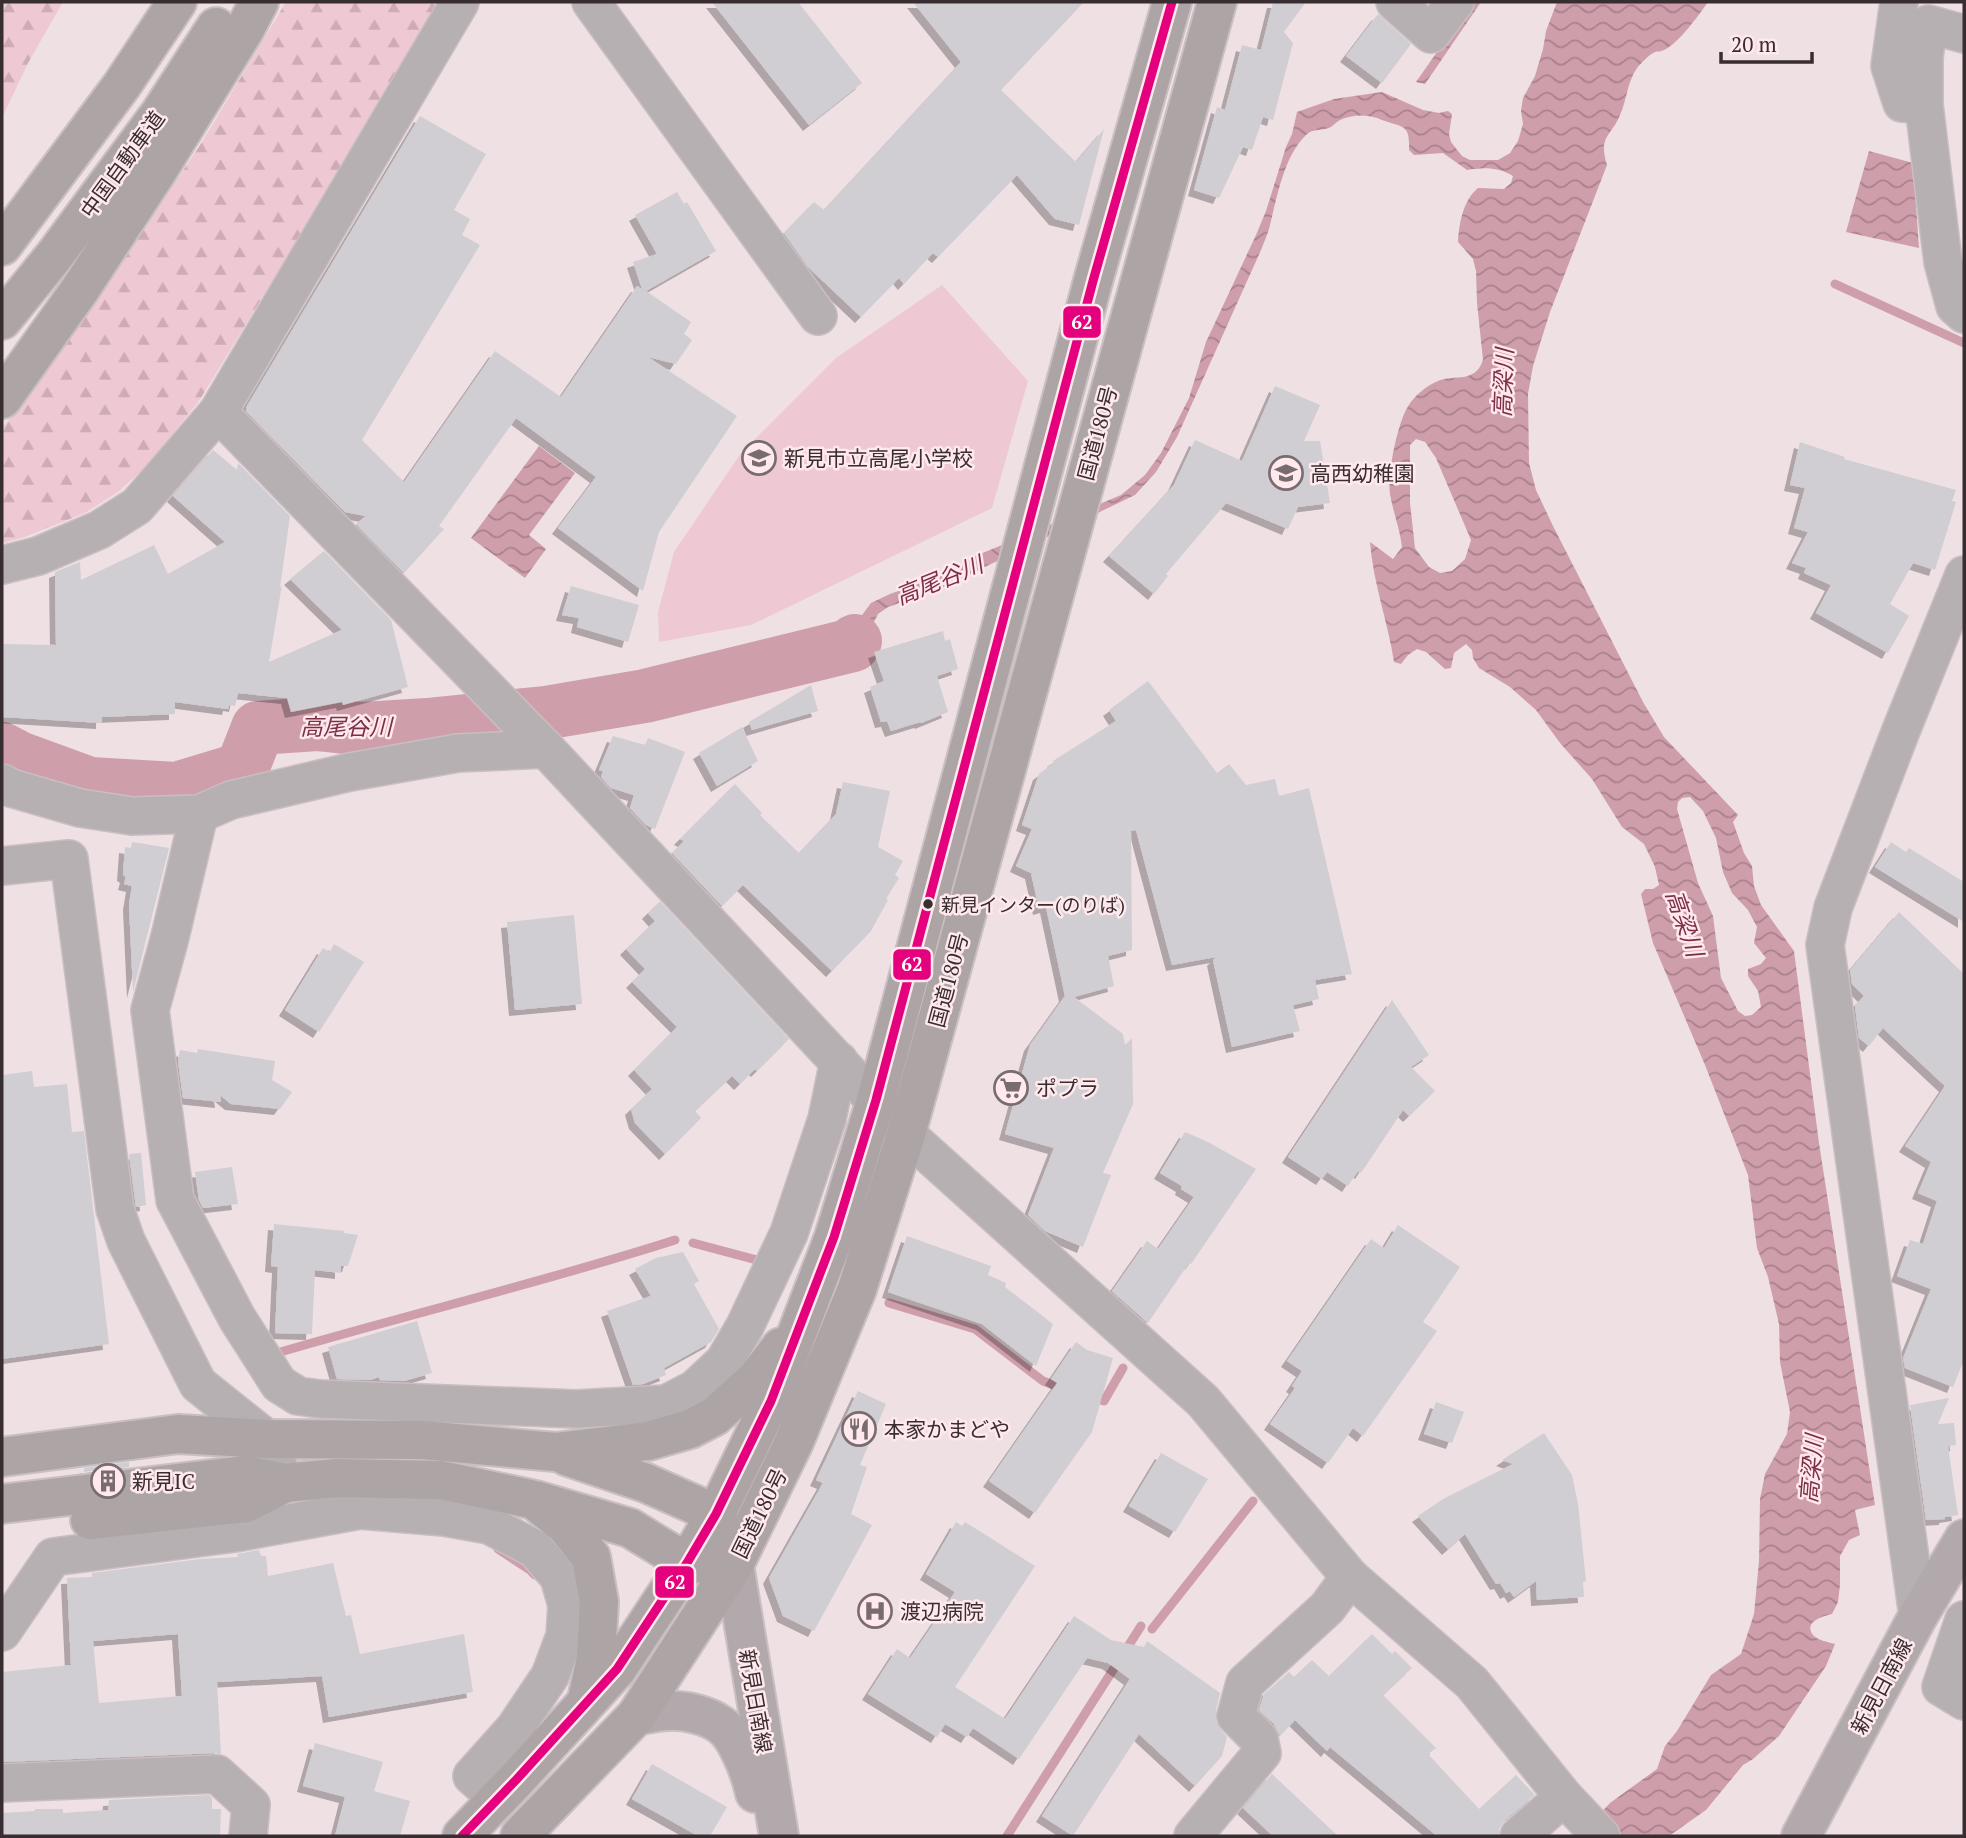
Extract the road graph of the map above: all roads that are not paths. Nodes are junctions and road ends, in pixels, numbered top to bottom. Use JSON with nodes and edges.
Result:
{"nodes":[{"id":1,"x":177,"y":2,"type":"edge"},
{"id":2,"x":233,"y":2,"type":"edge"},
{"id":3,"x":259,"y":2,"type":"edge"},
{"id":4,"x":460,"y":2,"type":"edge"},
{"id":5,"x":591,"y":2,"type":"edge"},
{"id":6,"x":1172,"y":2,"type":"edge"},
{"id":7,"x":1217,"y":2,"type":"edge"},
{"id":8,"x":1395,"y":2,"type":"edge"},
{"id":9,"x":1455,"y":2,"type":"edge"},
{"id":10,"x":1899,"y":2,"type":"edge"},
{"id":11,"x":1964,"y":34,"type":"edge"},
{"id":12,"x":1924,"y":105,"type":"junction"},
{"id":13,"x":2,"y":246,"type":"edge"},
{"id":14,"x":1964,"y":314,"type":"edge"},
{"id":15,"x":818,"y":316,"type":"dead end"},
{"id":16,"x":2,"y":320,"type":"edge"},
{"id":17,"x":2,"y":399,"type":"edge"},
{"id":18,"x":218,"y":412,"type":"junction"},
{"id":19,"x":2,"y":565,"type":"edge"},
{"id":20,"x":1964,"y":575,"type":"edge"},
{"id":21,"x":537,"y":742,"type":"junction"},
{"id":22,"x":2,"y":783,"type":"edge"},
{"id":23,"x":199,"y":814,"type":"junction"},
{"id":24,"x":2,"y":866,"type":"edge"},
{"id":25,"x":839,"y":1061,"type":"junction"},
{"id":26,"x":876,"y":1100,"type":"junction"},
{"id":27,"x":906,"y":1134,"type":"junction"},
{"id":28,"x":803,"y":1320,"type":"junction"},
{"id":29,"x":267,"y":1439,"type":"junction"},
{"id":30,"x":555,"y":1452,"type":"junction"},
{"id":31,"x":2,"y":1457,"type":"edge"},
{"id":32,"x":2,"y":1483,"type":"edge"},
{"id":33,"x":285,"y":1483,"type":"junction"},
{"id":34,"x":535,"y":1500,"type":"junction"},
{"id":35,"x":2,"y":1504,"type":"edge"},
{"id":36,"x":716,"y":1514,"type":"junction"},
{"id":37,"x":2,"y":1531,"type":"edge"},
{"id":38,"x":1964,"y":1539,"type":"edge"},
{"id":39,"x":687,"y":1563,"type":"junction"},
{"id":40,"x":734,"y":1565,"type":"junction"},
{"id":41,"x":1350,"y":1577,"type":"junction"},
{"id":42,"x":1918,"y":1616,"type":"junction"},
{"id":43,"x":1964,"y":1620,"type":"edge"},
{"id":44,"x":2,"y":1632,"type":"edge"},
{"id":45,"x":1964,"y":1701,"type":"edge"},
{"id":46,"x":587,"y":1702,"type":"junction"},
{"id":47,"x":636,"y":1716,"type":"junction"},
{"id":48,"x":2,"y":1783,"type":"edge"},
{"id":49,"x":1564,"y":1797,"type":"junction"},
{"id":50,"x":498,"y":1799,"type":"junction"},
{"id":51,"x":248,"y":1836,"type":"edge"},
{"id":52,"x":462,"y":1836,"type":"edge"},
{"id":53,"x":520,"y":1836,"type":"edge"},
{"id":54,"x":763,"y":1836,"type":"edge"},
{"id":55,"x":779,"y":1836,"type":"edge"},
{"id":56,"x":1193,"y":1836,"type":"edge"},
{"id":57,"x":1519,"y":1836,"type":"edge"},
{"id":58,"x":1601,"y":1836,"type":"edge"},
{"id":59,"x":1801,"y":1836,"type":"edge"}],
"edges":[{"from":1,"to":13,"type":"highway"},
{"from":2,"to":16,"type":"highway","name":"中国自動車道"},
{"from":3,"to":17,"type":"highway"},
{"from":4,"to":18,"type":"street"},
{"from":5,"to":15,"type":"street"},
{"from":6,"to":26,"type":"highway","name":"国道180号"},
{"from":7,"to":27,"type":"highway","name":"国道180号"},
{"from":8,"to":9,"type":"street"},
{"from":10,"to":12,"type":"street"},
{"from":11,"to":12,"type":"street"},
{"from":12,"to":14,"type":"street"},
{"from":18,"to":19,"type":"street"},
{"from":18,"to":21,"type":"street"},
{"from":20,"to":42,"type":"street"},
{"from":21,"to":23,"type":"street"},
{"from":21,"to":25,"type":"street"},
{"from":22,"to":23,"type":"street"},
{"from":23,"to":25,"type":"street"},
{"from":24,"to":29,"type":"street"},
{"from":25,"to":26,"type":"street"},
{"from":26,"to":27,"type":"street"},
{"from":26,"to":28,"type":"highway","name":"国道180号"},
{"from":27,"to":40,"type":"highway","name":"国道180号"},
{"from":27,"to":41,"type":"street"},
{"from":28,"to":30,"type":"highway"},
{"from":28,"to":36,"type":"highway","name":"国道180号"},
{"from":29,"to":30,"type":"highway"},
{"from":29,"to":31,"type":"highway"},
{"from":29,"to":32,"type":"highway"},
{"from":29,"to":33,"type":"street"},
{"from":30,"to":36,"type":"highway"},
{"from":33,"to":34,"type":"highway"},
{"from":33,"to":35,"type":"highway"},
{"from":33,"to":37,"type":"highway"},
{"from":34,"to":39,"type":"highway"},
{"from":34,"to":46,"type":"highway"},
{"from":36,"to":39,"type":"highway","name":"国道180号"},
{"from":36,"to":40,"type":"highway"},
{"from":38,"to":42,"type":"main road","name":"新見日南線"},
{"from":39,"to":40,"type":"highway"},
{"from":39,"to":46,"type":"highway","name":"国道180号"},
{"from":40,"to":47,"type":"highway","name":"国道180号"},
{"from":40,"to":55,"type":"main road","name":"新見日南線"},
{"from":41,"to":49,"type":"street"},
{"from":41,"to":56,"type":"street"},
{"from":42,"to":59,"type":"main road","name":"新見日南線"},
{"from":43,"to":45,"type":"street"},
{"from":44,"to":50,"type":"street"},
{"from":46,"to":50,"type":"highway","name":"国道180号"},
{"from":47,"to":53,"type":"highway","name":"国道180号"},
{"from":47,"to":54,"type":"main road"},
{"from":48,"to":51,"type":"street"},
{"from":49,"to":57,"type":"street"},
{"from":49,"to":58,"type":"street"},
{"from":50,"to":52,"type":"highway","name":"国道180号"}]}
